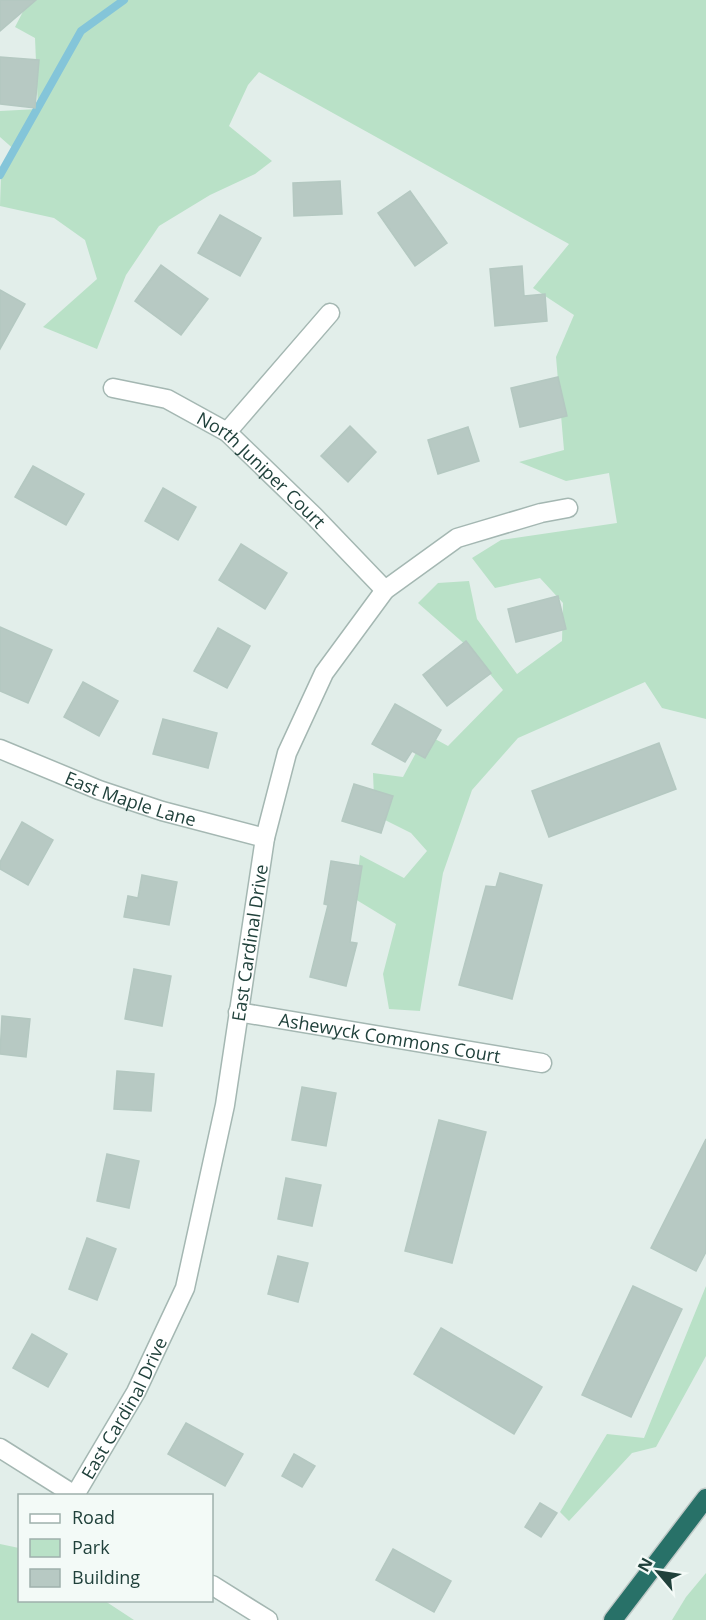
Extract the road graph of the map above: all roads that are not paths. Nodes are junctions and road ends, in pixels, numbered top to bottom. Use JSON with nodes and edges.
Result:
{"nodes":[{"id":1,"x":330,"y":314,"type":"dead end"},
{"id":2,"x":113,"y":388,"type":"dead end"},
{"id":3,"x":227,"y":432,"type":"junction"},
{"id":4,"x":568,"y":508,"type":"dead end"},
{"id":5,"x":385,"y":590,"type":"junction"},
{"id":6,"x":0,"y":749,"type":"edge"},
{"id":7,"x":265,"y":838,"type":"junction"},
{"id":8,"x":238,"y":1012,"type":"junction"},
{"id":9,"x":542,"y":1062,"type":"dead end"},
{"id":10,"x":0,"y":1448,"type":"edge"},
{"id":11,"x":73,"y":1494,"type":"edge"},
{"id":12,"x":76,"y":1494,"type":"edge"},
{"id":13,"x":706,"y":1498,"type":"edge"},
{"id":14,"x":213,"y":1586,"type":"edge"},
{"id":15,"x":268,"y":1620,"type":"edge"},
{"id":16,"x":613,"y":1620,"type":"edge"}],
"edges":[{"from":1,"to":3,"type":"street"},
{"from":2,"to":3,"type":"street","name":"North Juniper Court"},
{"from":3,"to":5,"type":"street","name":"North Juniper Court"},
{"from":4,"to":5,"type":"street","name":"East Cardinal Drive"},
{"from":5,"to":7,"type":"street","name":"East Cardinal Drive"},
{"from":6,"to":7,"type":"street","name":"East Maple Lane"},
{"from":7,"to":8,"type":"street","name":"East Cardinal Drive"},
{"from":8,"to":9,"type":"street","name":"Ashewyck Commons Court"},
{"from":8,"to":12,"type":"street","name":"East Cardinal Drive"},
{"from":10,"to":11,"type":"street"},
{"from":13,"to":16,"type":"highway"},
{"from":14,"to":15,"type":"street"}]}
